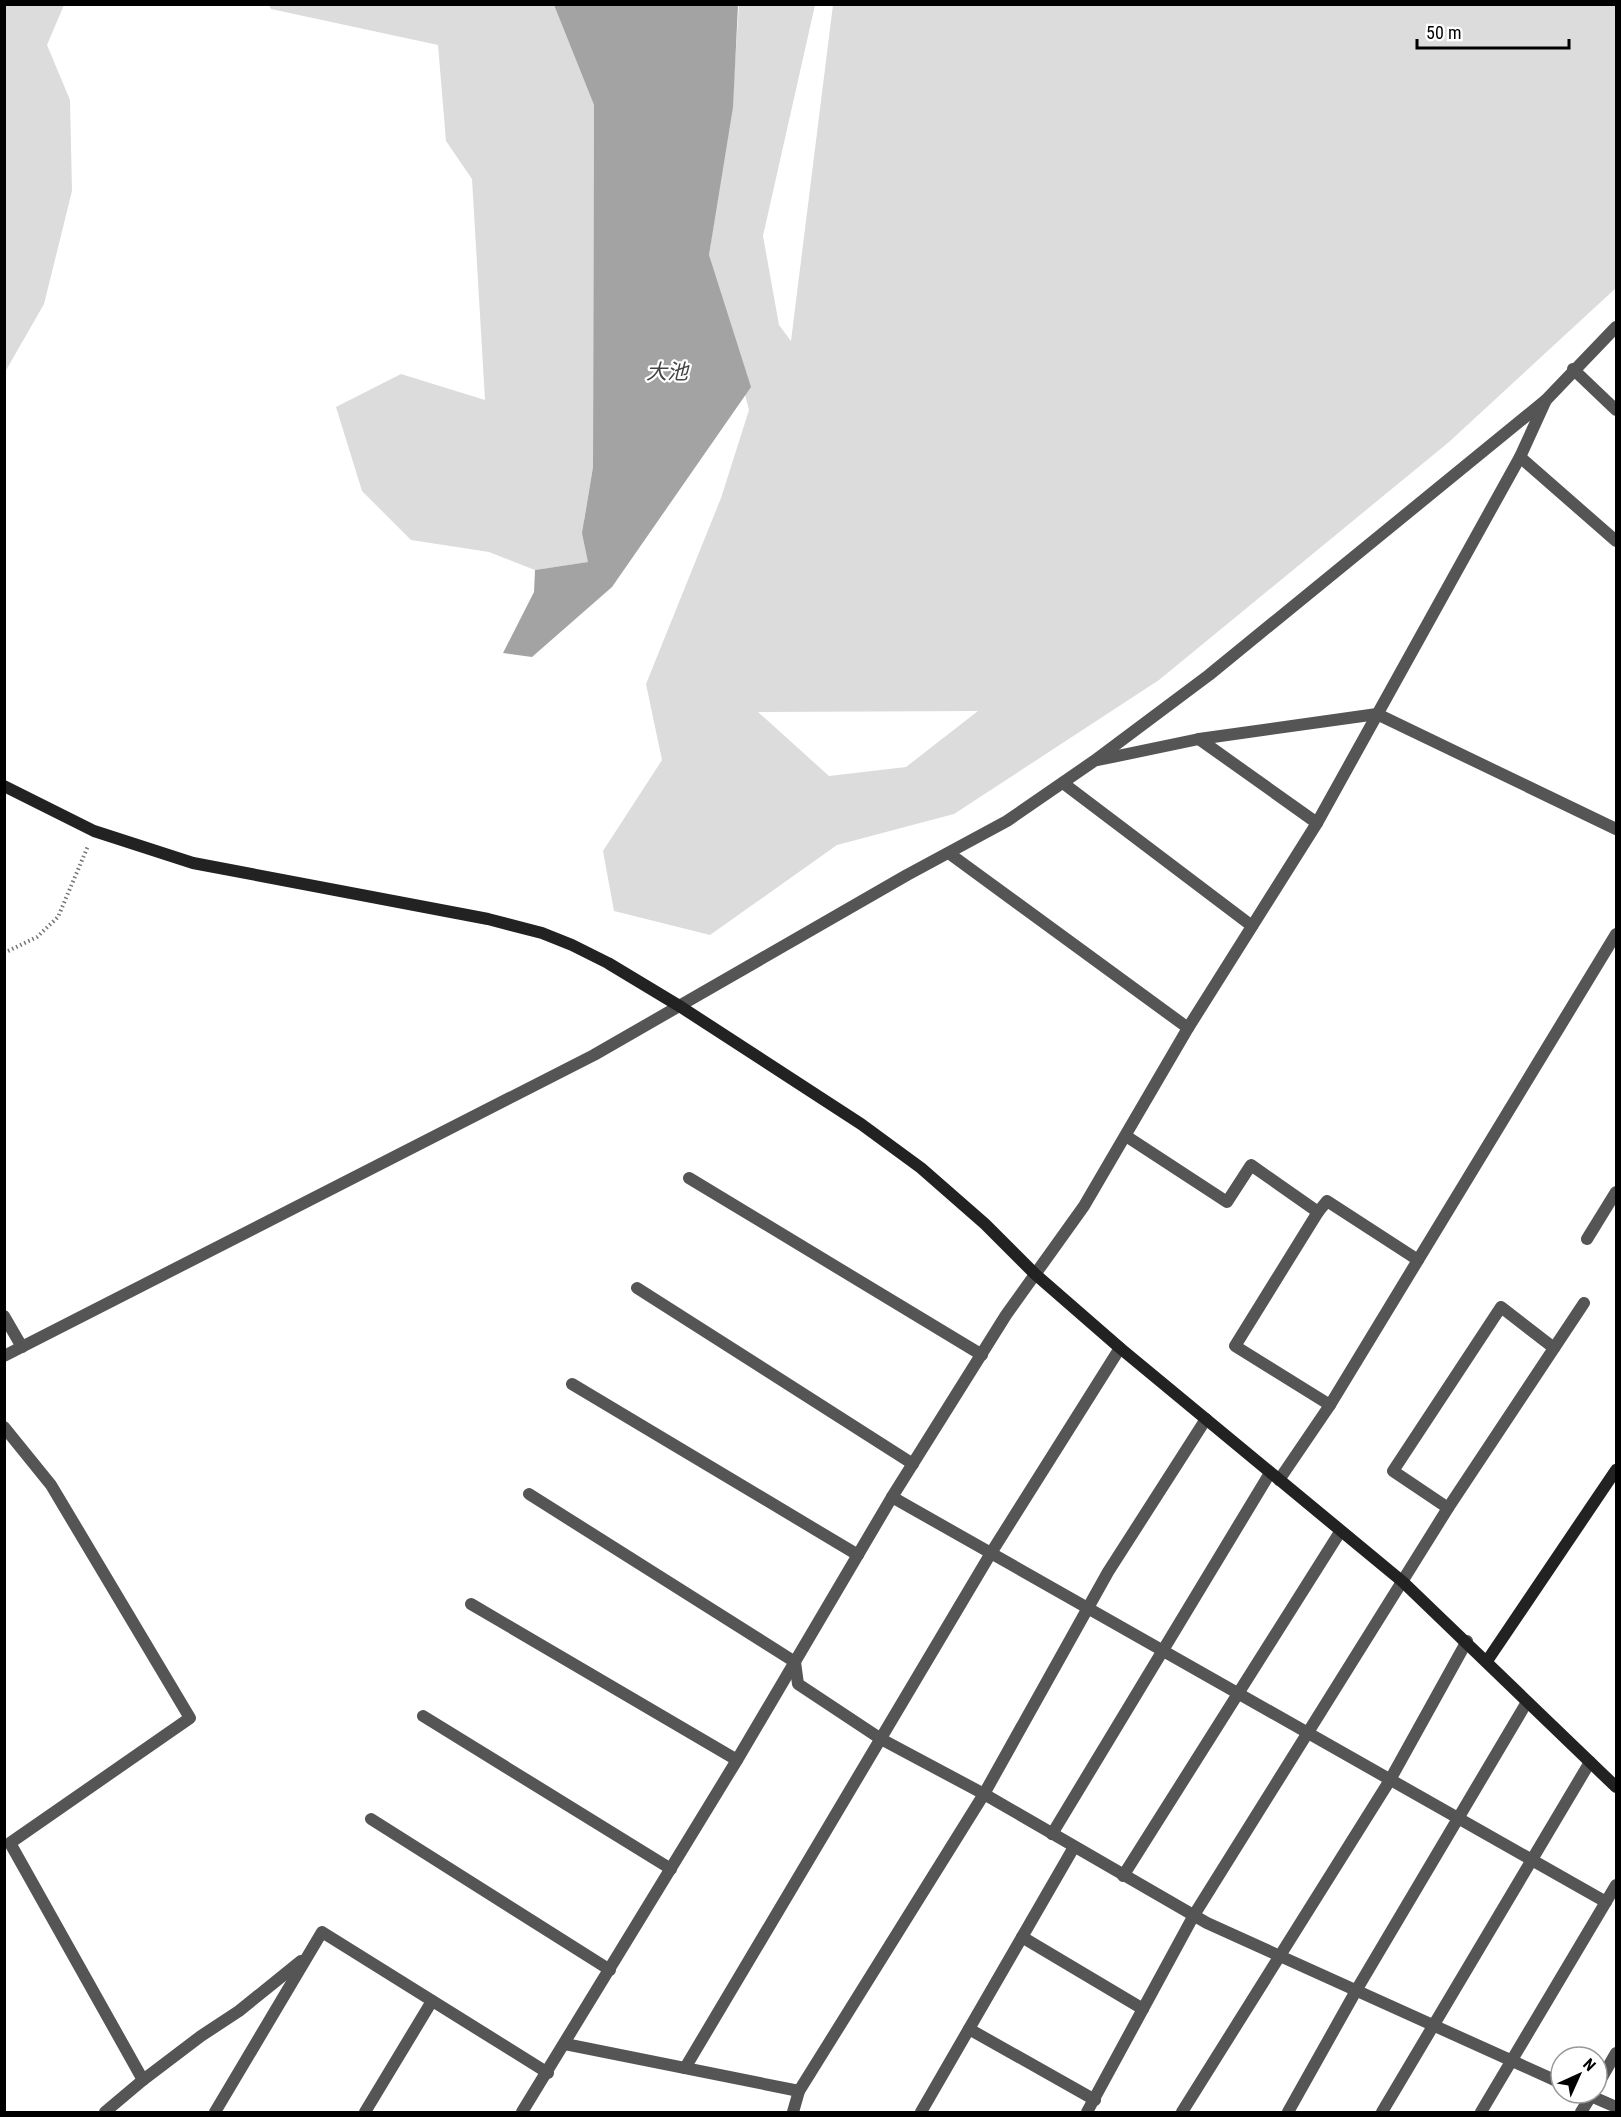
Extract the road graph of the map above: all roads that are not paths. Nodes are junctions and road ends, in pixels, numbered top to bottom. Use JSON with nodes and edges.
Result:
{"nodes":[{"id":1,"x":1617,"y":327,"type":"edge"},
{"id":2,"x":1573,"y":369,"type":"junction"},
{"id":3,"x":1546,"y":400,"type":"junction"},
{"id":4,"x":1617,"y":410,"type":"edge"},
{"id":5,"x":1520,"y":457,"type":"junction"},
{"id":6,"x":1617,"y":541,"type":"edge"},
{"id":7,"x":1377,"y":714,"type":"junction"},
{"id":8,"x":1199,"y":739,"type":"junction"},
{"id":9,"x":1094,"y":761,"type":"junction"},
{"id":10,"x":1063,"y":783,"type":"junction"},
{"id":11,"x":4,"y":786,"type":"edge"},
{"id":12,"x":1317,"y":823,"type":"junction"},
{"id":13,"x":1617,"y":829,"type":"edge"},
{"id":14,"x":950,"y":854,"type":"junction"},
{"id":15,"x":1252,"y":926,"type":"junction"},
{"id":16,"x":1617,"y":934,"type":"edge"},
{"id":17,"x":681,"y":1007,"type":"junction"},
{"id":18,"x":1188,"y":1028,"type":"junction"},
{"id":19,"x":1126,"y":1137,"type":"junction"},
{"id":20,"x":689,"y":1178,"type":"dead end"},
{"id":21,"x":1617,"y":1192,"type":"edge"},
{"id":22,"x":1318,"y":1212,"type":"junction"},
{"id":23,"x":1587,"y":1239,"type":"dead end"},
{"id":24,"x":1418,"y":1260,"type":"junction"},
{"id":25,"x":1035,"y":1274,"type":"junction"},
{"id":26,"x":637,"y":1288,"type":"dead end"},
{"id":27,"x":1584,"y":1303,"type":"dead end"},
{"id":28,"x":4,"y":1316,"type":"edge"},
{"id":29,"x":22,"y":1347,"type":"junction"},
{"id":30,"x":1120,"y":1348,"type":"junction"},
{"id":31,"x":1554,"y":1348,"type":"junction"},
{"id":32,"x":982,"y":1355,"type":"junction"},
{"id":33,"x":4,"y":1356,"type":"edge"},
{"id":34,"x":572,"y":1384,"type":"dead end"},
{"id":35,"x":1330,"y":1405,"type":"junction"},
{"id":36,"x":1206,"y":1419,"type":"junction"},
{"id":37,"x":4,"y":1427,"type":"edge"},
{"id":38,"x":913,"y":1464,"type":"junction"},
{"id":39,"x":1617,"y":1470,"type":"edge"},
{"id":40,"x":1274,"y":1477,"type":"junction"},
{"id":41,"x":529,"y":1494,"type":"dead end"},
{"id":42,"x":892,"y":1497,"type":"junction"},
{"id":43,"x":1448,"y":1508,"type":"junction"},
{"id":44,"x":1340,"y":1532,"type":"junction"},
{"id":45,"x":991,"y":1553,"type":"junction"},
{"id":46,"x":858,"y":1555,"type":"junction"},
{"id":47,"x":1403,"y":1582,"type":"junction"},
{"id":48,"x":471,"y":1604,"type":"dead end"},
{"id":49,"x":1088,"y":1608,"type":"junction"},
{"id":50,"x":1467,"y":1641,"type":"junction"},
{"id":51,"x":1161,"y":1650,"type":"junction"},
{"id":52,"x":1487,"y":1661,"type":"junction"},
{"id":53,"x":795,"y":1662,"type":"junction"},
{"id":54,"x":1236,"y":1693,"type":"junction"},
{"id":55,"x":1527,"y":1702,"type":"junction"},
{"id":56,"x":423,"y":1716,"type":"dead end"},
{"id":57,"x":1306,"y":1732,"type":"junction"},
{"id":58,"x":881,"y":1739,"type":"junction"},
{"id":59,"x":737,"y":1760,"type":"junction"},
{"id":60,"x":1590,"y":1762,"type":"junction"},
{"id":61,"x":1390,"y":1780,"type":"junction"},
{"id":62,"x":1617,"y":1787,"type":"edge"},
{"id":63,"x":984,"y":1794,"type":"junction"},
{"id":64,"x":1457,"y":1818,"type":"junction"},
{"id":65,"x":371,"y":1819,"type":"dead end"},
{"id":66,"x":1052,"y":1834,"type":"junction"},
{"id":67,"x":1074,"y":1847,"type":"junction"},
{"id":68,"x":1531,"y":1861,"type":"junction"},
{"id":69,"x":671,"y":1869,"type":"junction"},
{"id":70,"x":1123,"y":1876,"type":"junction"},
{"id":71,"x":1617,"y":1885,"type":"edge"},
{"id":72,"x":1606,"y":1902,"type":"junction"},
{"id":73,"x":1194,"y":1915,"type":"junction"},
{"id":74,"x":1022,"y":1937,"type":"junction"},
{"id":75,"x":1279,"y":1955,"type":"junction"},
{"id":76,"x":307,"y":1956,"type":"junction"},
{"id":77,"x":610,"y":1970,"type":"junction"},
{"id":78,"x":1357,"y":1989,"type":"junction"},
{"id":79,"x":432,"y":2001,"type":"junction"},
{"id":80,"x":1143,"y":2009,"type":"junction"},
{"id":81,"x":1432,"y":2024,"type":"junction"},
{"id":82,"x":969,"y":2029,"type":"junction"},
{"id":83,"x":565,"y":2044,"type":"junction"},
{"id":84,"x":1513,"y":2060,"type":"junction"},
{"id":85,"x":685,"y":2068,"type":"junction"},
{"id":86,"x":548,"y":2073,"type":"junction"},
{"id":87,"x":1549,"y":2076,"type":"edge"},
{"id":88,"x":143,"y":2080,"type":"junction"},
{"id":89,"x":799,"y":2091,"type":"junction"},
{"id":90,"x":1095,"y":2100,"type":"junction"},
{"id":91,"x":105,"y":2112,"type":"edge"},
{"id":92,"x":215,"y":2112,"type":"edge"},
{"id":93,"x":365,"y":2112,"type":"edge"},
{"id":94,"x":522,"y":2112,"type":"edge"},
{"id":95,"x":794,"y":2112,"type":"edge"},
{"id":96,"x":921,"y":2112,"type":"edge"},
{"id":97,"x":1087,"y":2112,"type":"edge"},
{"id":98,"x":1182,"y":2112,"type":"edge"},
{"id":99,"x":1288,"y":2112,"type":"edge"},
{"id":100,"x":1382,"y":2112,"type":"edge"},
{"id":101,"x":1481,"y":2112,"type":"edge"}],
"edges":[{"from":1,"to":2,"type":"street"},
{"from":2,"to":3,"type":"street"},
{"from":2,"to":4,"type":"street"},
{"from":3,"to":5,"type":"street"},
{"from":3,"to":9,"type":"street"},
{"from":5,"to":6,"type":"street"},
{"from":5,"to":7,"type":"street"},
{"from":7,"to":8,"type":"street"},
{"from":7,"to":12,"type":"street"},
{"from":7,"to":13,"type":"street"},
{"from":8,"to":9,"type":"street"},
{"from":8,"to":12,"type":"street"},
{"from":9,"to":10,"type":"street"},
{"from":10,"to":14,"type":"street"},
{"from":10,"to":15,"type":"street"},
{"from":11,"to":17,"type":"street"},
{"from":12,"to":15,"type":"street"},
{"from":14,"to":17,"type":"street"},
{"from":14,"to":18,"type":"street"},
{"from":15,"to":18,"type":"street"},
{"from":16,"to":24,"type":"street"},
{"from":17,"to":25,"type":"street"},
{"from":17,"to":29,"type":"street"},
{"from":18,"to":19,"type":"street"},
{"from":19,"to":22,"type":"street"},
{"from":19,"to":25,"type":"street"},
{"from":20,"to":32,"type":"street"},
{"from":21,"to":23,"type":"street"},
{"from":22,"to":24,"type":"street"},
{"from":22,"to":35,"type":"street"},
{"from":24,"to":35,"type":"street"},
{"from":25,"to":30,"type":"street"},
{"from":25,"to":32,"type":"street"},
{"from":26,"to":38,"type":"street"},
{"from":27,"to":31,"type":"street"},
{"from":28,"to":29,"type":"street"},
{"from":29,"to":33,"type":"street"},
{"from":30,"to":36,"type":"street"},
{"from":30,"to":45,"type":"street"},
{"from":31,"to":43,"type":"street"},
{"from":31,"to":43,"type":"street"},
{"from":32,"to":38,"type":"street"},
{"from":34,"to":46,"type":"street"},
{"from":35,"to":40,"type":"street"},
{"from":36,"to":40,"type":"street"},
{"from":36,"to":49,"type":"street"},
{"from":37,"to":88,"type":"street"},
{"from":38,"to":42,"type":"street"},
{"from":39,"to":52,"type":"street"},
{"from":40,"to":44,"type":"street"},
{"from":40,"to":51,"type":"street"},
{"from":41,"to":53,"type":"street"},
{"from":42,"to":45,"type":"street"},
{"from":42,"to":46,"type":"street"},
{"from":43,"to":47,"type":"street"},
{"from":44,"to":47,"type":"street"},
{"from":44,"to":54,"type":"street"},
{"from":45,"to":49,"type":"street"},
{"from":45,"to":58,"type":"street"},
{"from":46,"to":53,"type":"street"},
{"from":47,"to":50,"type":"street"},
{"from":47,"to":57,"type":"street"},
{"from":48,"to":59,"type":"street"},
{"from":49,"to":51,"type":"street"},
{"from":49,"to":63,"type":"street"},
{"from":50,"to":52,"type":"street"},
{"from":50,"to":61,"type":"street"},
{"from":51,"to":54,"type":"street"},
{"from":51,"to":66,"type":"street"},
{"from":52,"to":55,"type":"street"},
{"from":53,"to":58,"type":"street"},
{"from":53,"to":59,"type":"street"},
{"from":54,"to":57,"type":"street"},
{"from":54,"to":70,"type":"street"},
{"from":55,"to":60,"type":"street"},
{"from":55,"to":64,"type":"street"},
{"from":56,"to":69,"type":"street"},
{"from":57,"to":61,"type":"street"},
{"from":57,"to":73,"type":"street"},
{"from":58,"to":63,"type":"street"},
{"from":58,"to":85,"type":"street"},
{"from":59,"to":69,"type":"street"},
{"from":60,"to":62,"type":"street"},
{"from":60,"to":68,"type":"street"},
{"from":61,"to":64,"type":"street"},
{"from":61,"to":75,"type":"street"},
{"from":63,"to":66,"type":"street"},
{"from":63,"to":89,"type":"street"},
{"from":64,"to":68,"type":"street"},
{"from":64,"to":78,"type":"street"},
{"from":65,"to":77,"type":"street"},
{"from":66,"to":67,"type":"street"},
{"from":67,"to":70,"type":"street"},
{"from":67,"to":74,"type":"street"},
{"from":68,"to":72,"type":"street"},
{"from":68,"to":81,"type":"street"},
{"from":69,"to":77,"type":"street"},
{"from":70,"to":73,"type":"street"},
{"from":71,"to":72,"type":"street"},
{"from":72,"to":84,"type":"street"},
{"from":73,"to":75,"type":"street"},
{"from":73,"to":80,"type":"street"},
{"from":74,"to":80,"type":"street"},
{"from":74,"to":82,"type":"street"},
{"from":75,"to":78,"type":"street"},
{"from":75,"to":98,"type":"street"},
{"from":76,"to":79,"type":"street"},
{"from":76,"to":88,"type":"street"},
{"from":76,"to":92,"type":"street"},
{"from":77,"to":83,"type":"street"},
{"from":78,"to":81,"type":"street"},
{"from":78,"to":99,"type":"street"},
{"from":79,"to":86,"type":"street"},
{"from":79,"to":93,"type":"street"},
{"from":80,"to":90,"type":"street"},
{"from":81,"to":84,"type":"street"},
{"from":81,"to":100,"type":"street"},
{"from":82,"to":90,"type":"street"},
{"from":82,"to":96,"type":"street"},
{"from":83,"to":85,"type":"street"},
{"from":83,"to":86,"type":"street"},
{"from":84,"to":87,"type":"street"},
{"from":84,"to":101,"type":"street"},
{"from":85,"to":89,"type":"street"},
{"from":86,"to":94,"type":"street"},
{"from":88,"to":91,"type":"street"},
{"from":89,"to":95,"type":"street"},
{"from":90,"to":97,"type":"street"}]}
